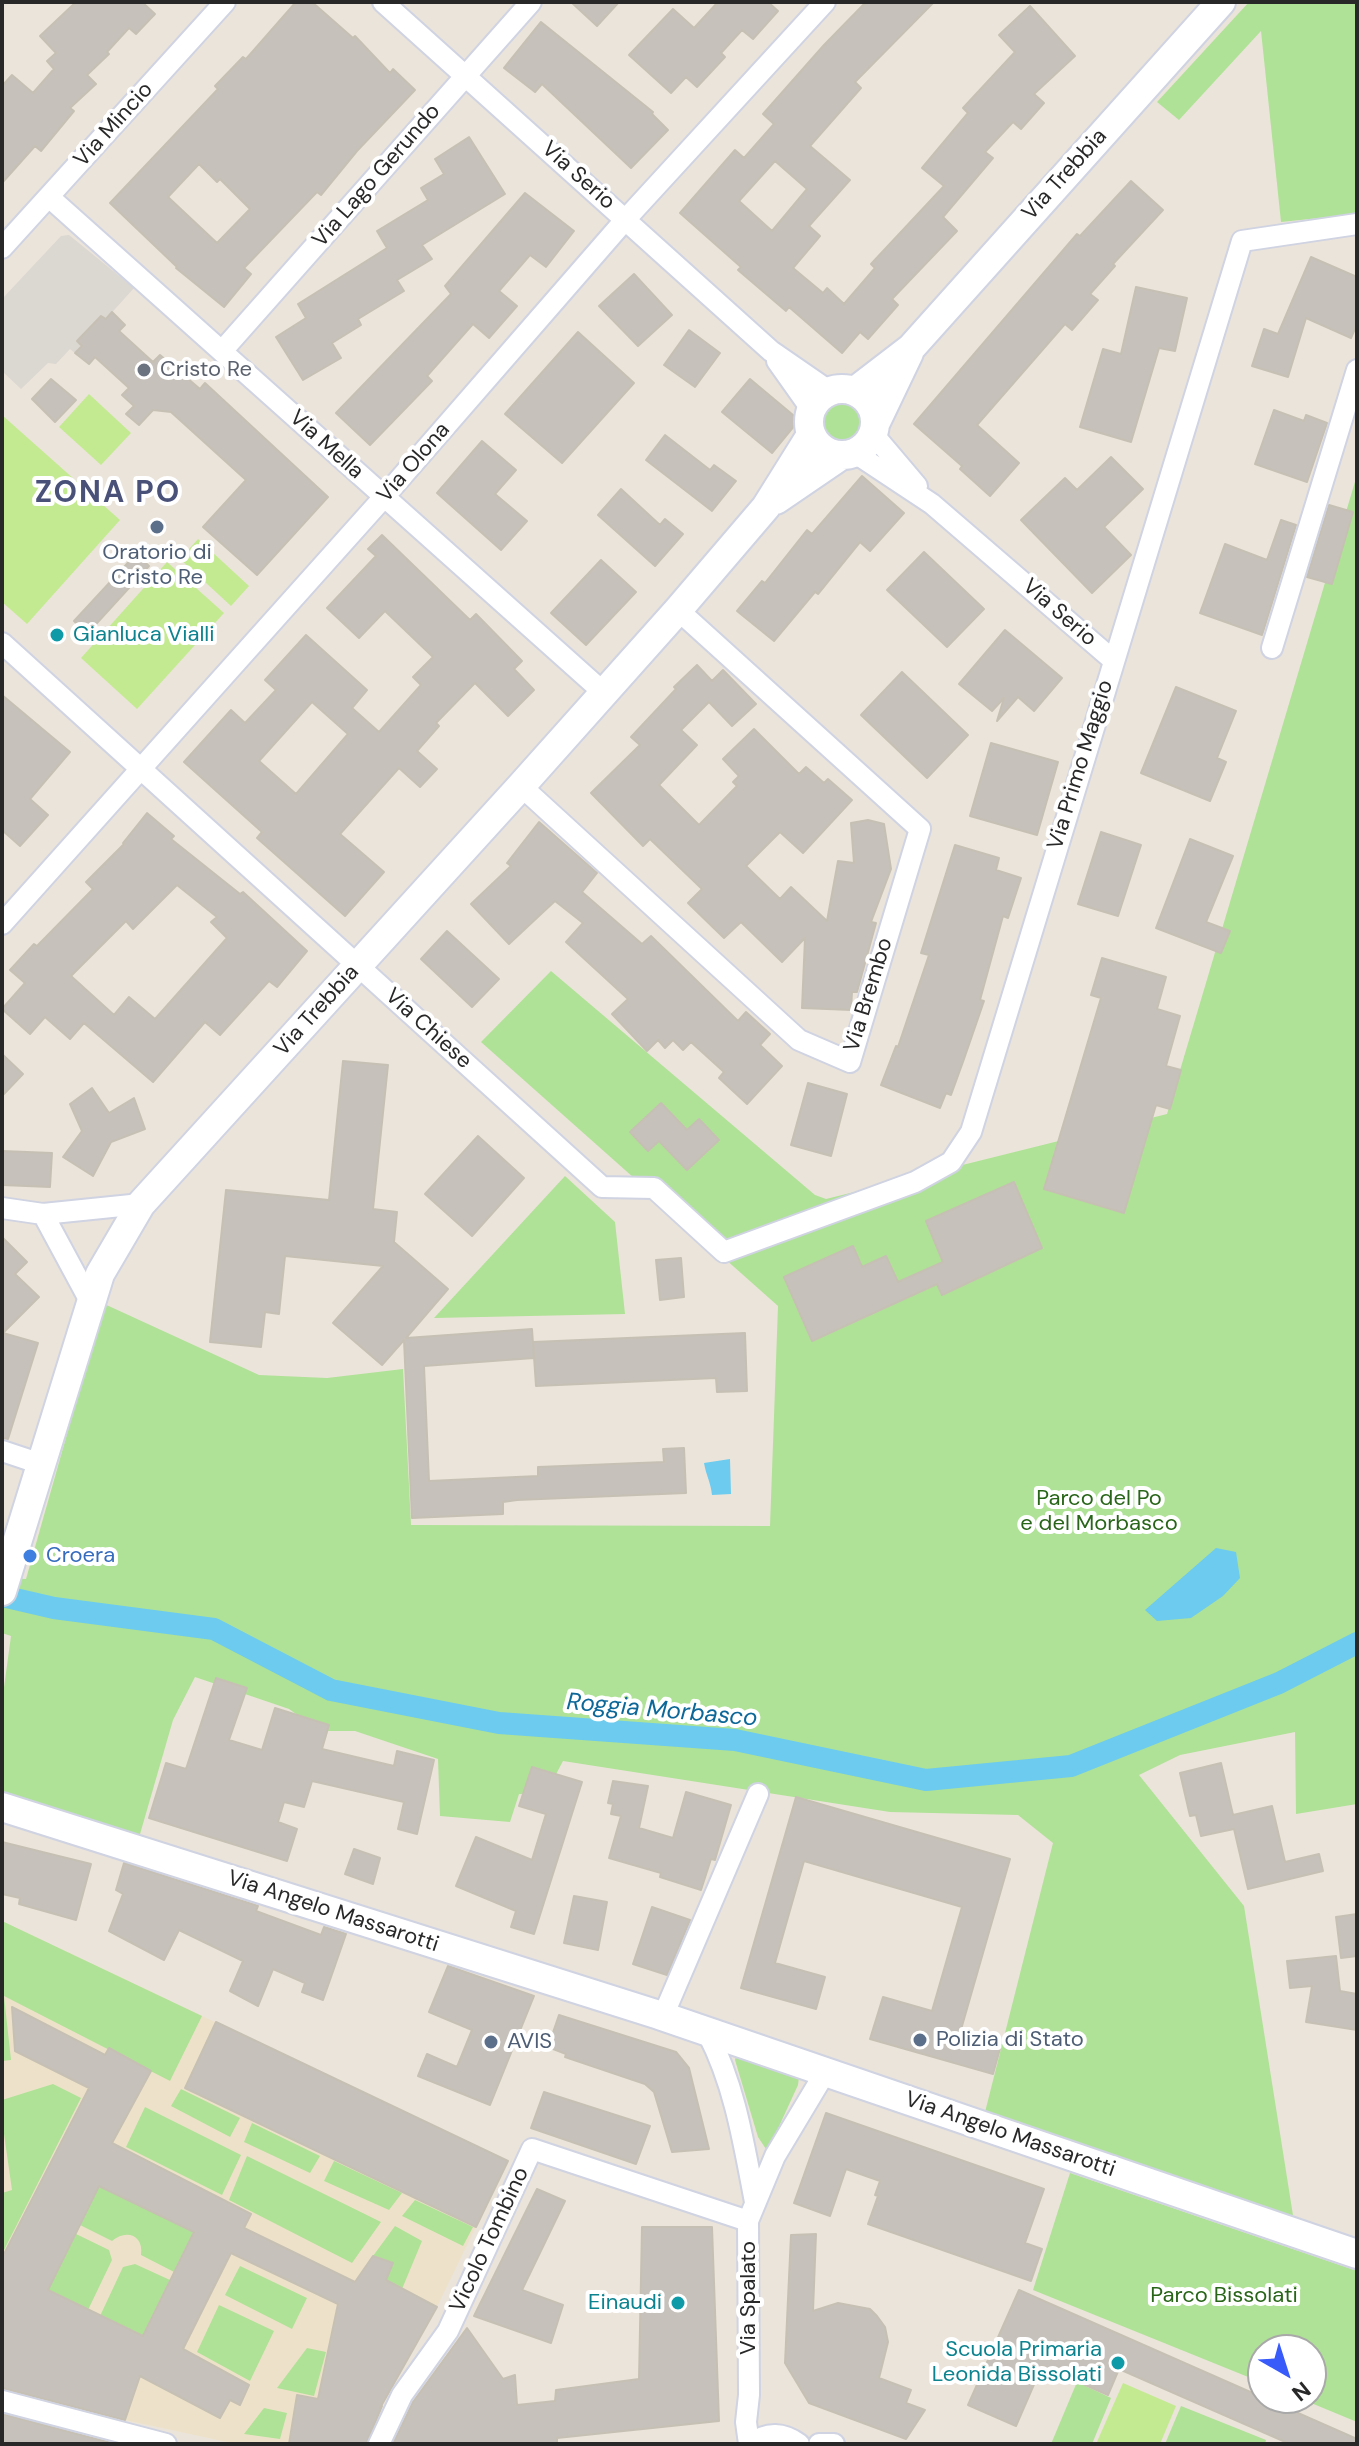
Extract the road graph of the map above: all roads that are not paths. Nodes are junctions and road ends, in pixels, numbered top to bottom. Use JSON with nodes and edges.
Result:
{"nodes":[{"id":1,"x":225,"y":2,"type":"edge"},
{"id":2,"x":383,"y":2,"type":"edge"},
{"id":3,"x":531,"y":2,"type":"edge"},
{"id":4,"x":825,"y":2,"type":"edge"},
{"id":5,"x":1221,"y":2,"type":"edge"},
{"id":6,"x":466,"y":75,"type":"junction"},
{"id":7,"x":49,"y":197,"type":"junction"},
{"id":8,"x":625,"y":220,"type":"junction"},
{"id":9,"x":1357,"y":224,"type":"edge"},
{"id":10,"x":2,"y":248,"type":"edge"},
{"id":11,"x":911,"y":348,"type":"junction"},
{"id":12,"x":222,"y":351,"type":"junction"},
{"id":13,"x":1357,"y":370,"type":"edge"},
{"id":14,"x":827,"y":406,"type":"junction"},
{"id":15,"x":862,"y":441,"type":"junction"},
{"id":16,"x":384,"y":497,"type":"junction"},
{"id":17,"x":766,"y":507,"type":"junction"},
{"id":18,"x":678,"y":610,"type":"junction"},
{"id":19,"x":2,"y":643,"type":"edge"},
{"id":20,"x":1272,"y":648,"type":"dead end"},
{"id":21,"x":1113,"y":660,"type":"junction"},
{"id":22,"x":603,"y":692,"type":"junction"},
{"id":23,"x":141,"y":769,"type":"junction"},
{"id":24,"x":521,"y":786,"type":"junction"},
{"id":25,"x":2,"y":924,"type":"edge"},
{"id":26,"x":358,"y":965,"type":"junction"},
{"id":27,"x":141,"y":1204,"type":"junction"},
{"id":28,"x":2,"y":1208,"type":"edge"},
{"id":29,"x":43,"y":1214,"type":"junction"},
{"id":30,"x":724,"y":1252,"type":"joint"},
{"id":31,"x":91,"y":1303,"type":"junction"},
{"id":32,"x":2,"y":1451,"type":"edge"},
{"id":33,"x":41,"y":1464,"type":"junction"},
{"id":34,"x":2,"y":1591,"type":"edge"},
{"id":35,"x":758,"y":1794,"type":"dead end"},
{"id":36,"x":2,"y":1807,"type":"edge"},
{"id":37,"x":663,"y":2016,"type":"junction"},
{"id":38,"x":708,"y":2034,"type":"junction"},
{"id":39,"x":826,"y":2071,"type":"junction"},
{"id":40,"x":752,"y":2212,"type":"junction"},
{"id":41,"x":1357,"y":2254,"type":"edge"},
{"id":42,"x":749,"y":2395,"type":"junction"},
{"id":43,"x":2,"y":2401,"type":"edge"},
{"id":44,"x":779,"y":2434,"type":"junction"},
{"id":45,"x":166,"y":2444,"type":"edge"},
{"id":46,"x":379,"y":2444,"type":"edge"},
{"id":47,"x":750,"y":2444,"type":"edge"},
{"id":48,"x":799,"y":2444,"type":"edge"},
{"id":49,"x":819,"y":2444,"type":"edge"},
{"id":50,"x":834,"y":2444,"type":"edge"}],
"edges":[{"from":1,"to":7,"type":"street","name":"Via Mincio"},
{"from":2,"to":6,"type":"street","name":"Via Serio"},
{"from":3,"to":6,"type":"street","name":"Via Lago Gerundo"},
{"from":4,"to":8,"type":"street","name":"Via Olona"},
{"from":5,"to":11,"type":"street","name":"Via Trebbia"},
{"from":6,"to":8,"type":"street","name":"Via Serio"},
{"from":6,"to":12,"type":"street","name":"Via Lago Gerundo"},
{"from":7,"to":10,"type":"street","name":"Via Mincio"},
{"from":7,"to":12,"type":"street","name":"Via Mella"},
{"from":8,"to":14,"type":"street","name":"Via Serio"},
{"from":8,"to":16,"type":"street","name":"Via Olona"},
{"from":9,"to":21,"type":"street","name":"Via Primo Maggio"},
{"from":11,"to":14,"type":"street","name":"Via Trebbia"},
{"from":11,"to":15,"type":"street","name":"Via Trebbia"},
{"from":12,"to":16,"type":"street","name":"Via Mella"},
{"from":13,"to":20,"type":"street"},
{"from":14,"to":15,"type":"street"},
{"from":14,"to":15,"type":"street"},
{"from":14,"to":17,"type":"street","name":"Via Trebbia"},
{"from":15,"to":17,"type":"street","name":"Via Trebbia"},
{"from":15,"to":21,"type":"street","name":"Via Serio"},
{"from":16,"to":22,"type":"street","name":"Via Mella"},
{"from":16,"to":23,"type":"street","name":"Via Olona"},
{"from":17,"to":18,"type":"street","name":"Via Trebbia"},
{"from":18,"to":22,"type":"street","name":"Via Trebbia"},
{"from":18,"to":24,"type":"street","name":"Via Brembo"},
{"from":19,"to":23,"type":"street","name":"Via Chiese"},
{"from":21,"to":30,"type":"street","name":"Via Primo Maggio"},
{"from":22,"to":24,"type":"street","name":"Via Trebbia"},
{"from":23,"to":25,"type":"street","name":"Via Olona"},
{"from":23,"to":26,"type":"street","name":"Via Chiese"},
{"from":24,"to":26,"type":"street","name":"Via Trebbia"},
{"from":26,"to":27,"type":"street","name":"Via Trebbia"},
{"from":26,"to":30,"type":"street","name":"Via Chiese"},
{"from":27,"to":29,"type":"street"},
{"from":27,"to":31,"type":"street","name":"Via Trebbia"},
{"from":28,"to":29,"type":"street"},
{"from":29,"to":31,"type":"street"},
{"from":31,"to":33,"type":"street","name":"Via Trebbia"},
{"from":32,"to":33,"type":"street"},
{"from":33,"to":34,"type":"street","name":"Via Trebbia"},
{"from":35,"to":37,"type":"street"},
{"from":36,"to":37,"type":"street","name":"Via Angelo Massarotti"},
{"from":37,"to":38,"type":"street","name":"Via Angelo Massarotti"},
{"from":38,"to":39,"type":"street","name":"Via Angelo Massarotti"},
{"from":38,"to":40,"type":"street","name":"Via Spalato"},
{"from":39,"to":40,"type":"street","name":"Via Spalato"},
{"from":39,"to":41,"type":"street","name":"Via Angelo Massarotti"},
{"from":40,"to":42,"type":"street","name":"Via Spalato"},
{"from":40,"to":46,"type":"street","name":"Vicolo Tombino"},
{"from":42,"to":44,"type":"street"},
{"from":42,"to":47,"type":"street","name":"Via Spalato"},
{"from":43,"to":45,"type":"street"},
{"from":44,"to":47,"type":"street"},
{"from":44,"to":48,"type":"street"},
{"from":49,"to":50,"type":"street"}]}
